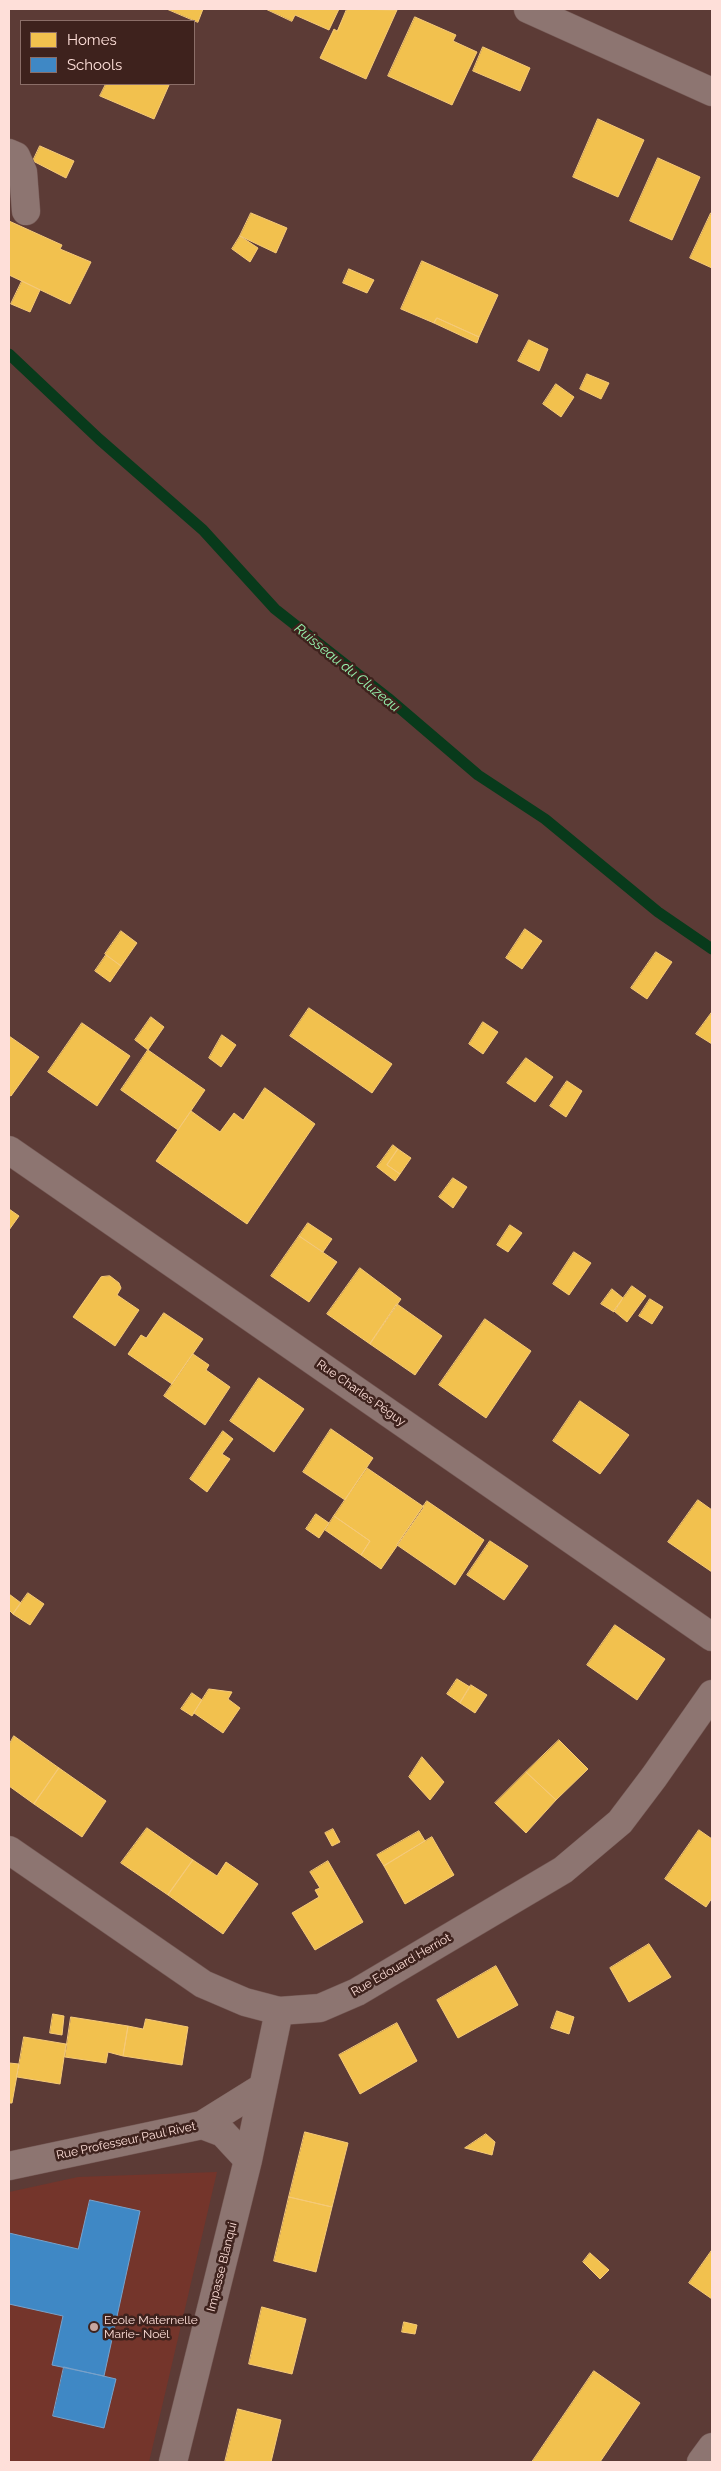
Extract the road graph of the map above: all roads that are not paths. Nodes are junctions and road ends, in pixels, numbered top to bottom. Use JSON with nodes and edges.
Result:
{"nodes":[{"id":1,"x":528,"y":9,"type":"edge"},
{"id":2,"x":712,"y":92,"type":"edge"},
{"id":3,"x":9,"y":153,"type":"edge"},
{"id":4,"x":26,"y":211,"type":"dead end"},
{"id":5,"x":9,"y":1150,"type":"edge"},
{"id":6,"x":712,"y":1637,"type":"edge"},
{"id":7,"x":712,"y":1694,"type":"edge"},
{"id":8,"x":9,"y":1850,"type":"edge"},
{"id":9,"x":279,"y":2011,"type":"junction"},
{"id":10,"x":263,"y":2086,"type":"junction"},
{"id":11,"x":202,"y":2125,"type":"junction"},
{"id":12,"x":248,"y":2160,"type":"junction"},
{"id":13,"x":9,"y":2166,"type":"edge"},
{"id":14,"x":712,"y":2447,"type":"edge"},
{"id":15,"x":173,"y":2462,"type":"edge"},
{"id":16,"x":701,"y":2462,"type":"edge"}],
"edges":[{"from":1,"to":2,"type":"street"},
{"from":3,"to":4,"type":"street"},
{"from":5,"to":6,"type":"street","name":"Rue Charles Péguy"},
{"from":7,"to":9,"type":"street","name":"Rue Edouard Herriot"},
{"from":8,"to":9,"type":"street","name":"Rue Edouard Herriot"},
{"from":9,"to":10,"type":"street","name":"Impasse Blanqui"},
{"from":10,"to":11,"type":"street","name":"Rue Professeur Paul Rivet"},
{"from":10,"to":12,"type":"street","name":"Impasse Blanqui"},
{"from":11,"to":12,"type":"street"},
{"from":11,"to":13,"type":"street","name":"Rue Professeur Paul Rivet"},
{"from":12,"to":15,"type":"street","name":"Impasse Blanqui"},
{"from":14,"to":16,"type":"street"}]}
